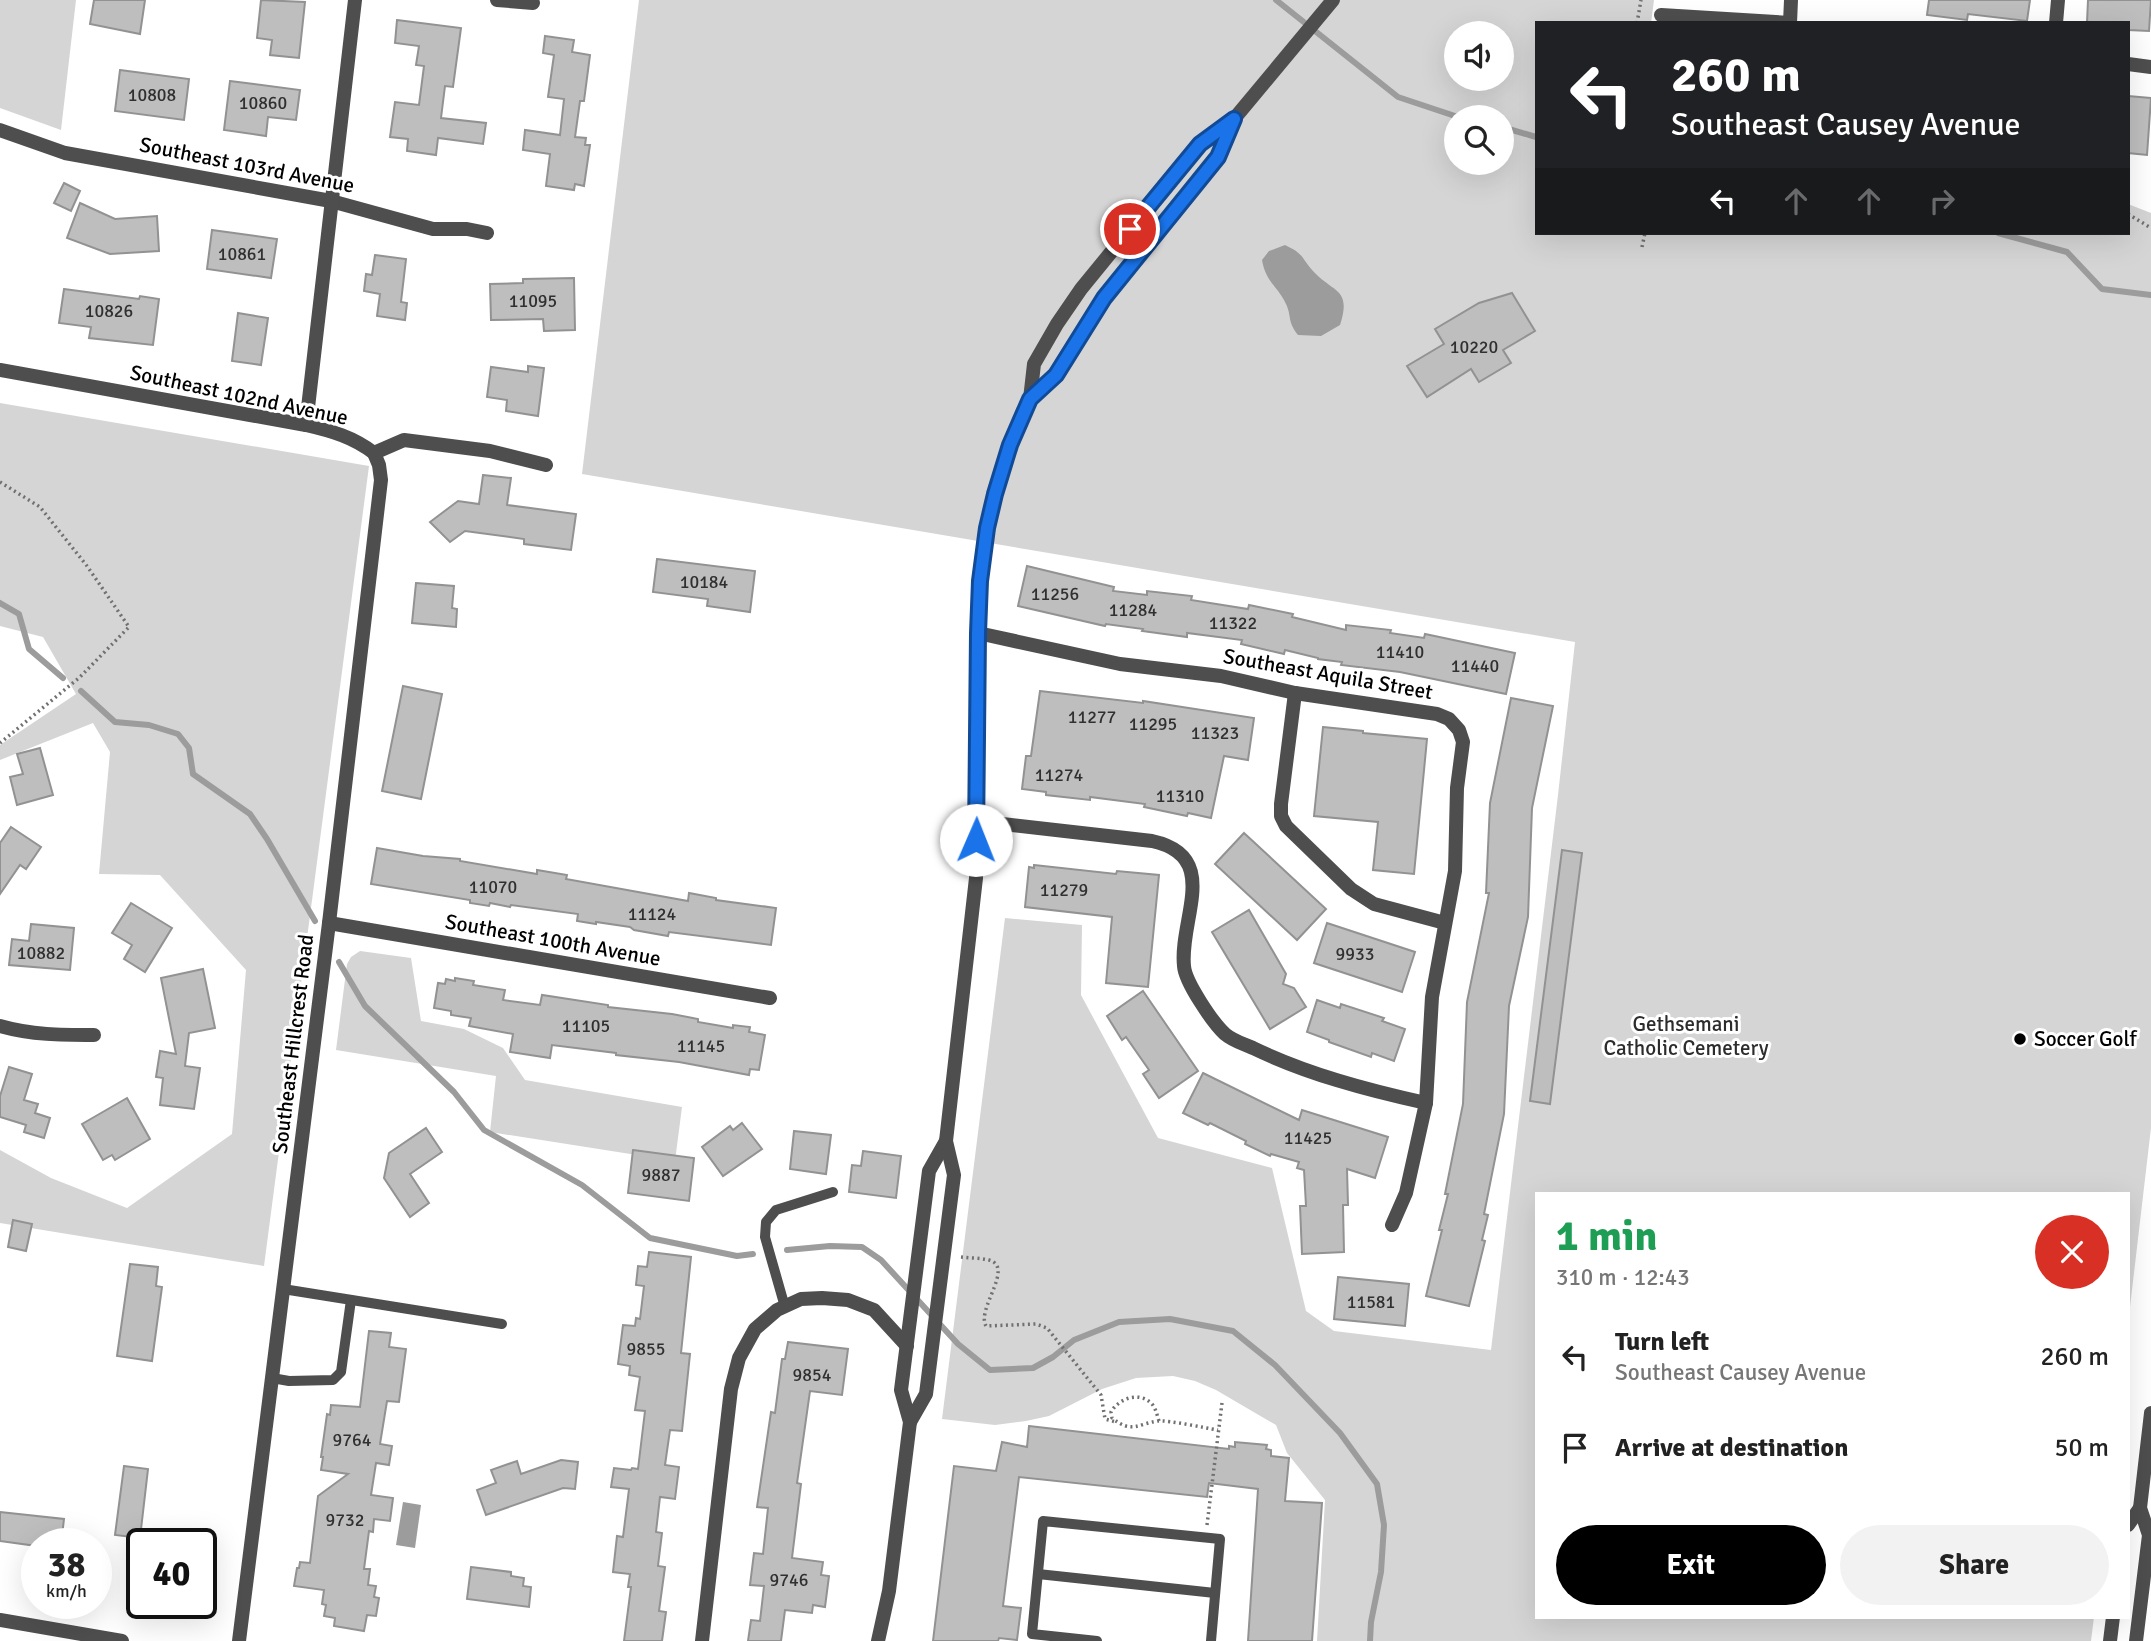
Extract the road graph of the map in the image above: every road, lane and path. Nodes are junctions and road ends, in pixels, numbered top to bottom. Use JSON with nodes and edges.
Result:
{"nodes":[{"id":1,"x":355,"y":0,"type":"edge"},
{"id":2,"x":497,"y":0,"type":"edge"},
{"id":3,"x":1333,"y":0,"type":"edge"},
{"id":4,"x":1641,"y":0,"type":"edge"},
{"id":5,"x":1791,"y":0,"type":"edge"},
{"id":6,"x":2058,"y":0,"type":"edge"},
{"id":7,"x":533,"y":3,"type":"dead end"},
{"id":8,"x":1661,"y":15,"type":"dead end"},
{"id":9,"x":1637,"y":21,"type":"edge"},
{"id":10,"x":1758,"y":21,"type":"edge"},
{"id":11,"x":1790,"y":21,"type":"edge"},
{"id":12,"x":2056,"y":21,"type":"edge"},
{"id":13,"x":2130,"y":64,"type":"edge"},
{"id":14,"x":2151,"y":67,"type":"edge"},
{"id":15,"x":1234,"y":119,"type":"junction"},
{"id":16,"x":0,"y":130,"type":"edge"},
{"id":17,"x":331,"y":201,"type":"junction"},
{"id":18,"x":2130,"y":216,"type":"edge"},
{"id":19,"x":2151,"y":228,"type":"edge"},
{"id":20,"x":487,"y":233,"type":"dead end"},
{"id":21,"x":1645,"y":235,"type":"edge"},
{"id":22,"x":1642,"y":247,"type":"dead end"},
{"id":23,"x":0,"y":370,"type":"edge"},
{"id":24,"x":1030,"y":399,"type":"junction"},
{"id":25,"x":306,"y":425,"type":"junction"},
{"id":26,"x":374,"y":453,"type":"junction"},
{"id":27,"x":546,"y":465,"type":"dead end"},
{"id":28,"x":0,"y":482,"type":"edge"},
{"id":29,"x":978,"y":633,"type":"junction"},
{"id":30,"x":1295,"y":693,"type":"junction"},
{"id":31,"x":0,"y":743,"type":"edge"},
{"id":32,"x":977,"y":821,"type":"junction"},
{"id":33,"x":329,"y":923,"type":"junction"},
{"id":34,"x":1445,"y":923,"type":"junction"},
{"id":35,"x":770,"y":998,"type":"dead end"},
{"id":36,"x":0,"y":1026,"type":"edge"},
{"id":37,"x":94,"y":1035,"type":"dead end"},
{"id":38,"x":1426,"y":1103,"type":"junction"},
{"id":39,"x":946,"y":1141,"type":"junction"},
{"id":40,"x":834,"y":1192,"type":"dead end"},
{"id":41,"x":1392,"y":1225,"type":"dead end"},
{"id":42,"x":944,"y":1258,"type":"junction"},
{"id":43,"x":283,"y":1289,"type":"junction"},
{"id":44,"x":351,"y":1300,"type":"junction"},
{"id":45,"x":785,"y":1307,"type":"junction"},
{"id":46,"x":502,"y":1324,"type":"dead end"},
{"id":47,"x":907,"y":1346,"type":"junction"},
{"id":48,"x":272,"y":1378,"type":"junction"},
{"id":49,"x":1222,"y":1404,"type":"dead end"},
{"id":50,"x":2151,"y":1413,"type":"edge"},
{"id":51,"x":1159,"y":1421,"type":"junction"},
{"id":52,"x":909,"y":1422,"type":"junction"},
{"id":53,"x":1116,"y":1422,"type":"junction"},
{"id":54,"x":1218,"y":1430,"type":"junction"},
{"id":55,"x":2140,"y":1508,"type":"junction"},
{"id":56,"x":2130,"y":1522,"type":"edge"},
{"id":57,"x":1206,"y":1537,"type":"junction"},
{"id":58,"x":1038,"y":1574,"type":"junction"},
{"id":59,"x":1216,"y":1593,"type":"junction"},
{"id":60,"x":2113,"y":1619,"type":"edge"},
{"id":61,"x":0,"y":1620,"type":"edge"},
{"id":62,"x":122,"y":1641,"type":"edge"},
{"id":63,"x":239,"y":1641,"type":"edge"},
{"id":64,"x":702,"y":1641,"type":"edge"},
{"id":65,"x":878,"y":1641,"type":"edge"},
{"id":66,"x":1097,"y":1641,"type":"edge"},
{"id":67,"x":1212,"y":1641,"type":"edge"},
{"id":68,"x":2110,"y":1641,"type":"edge"},
{"id":69,"x":2136,"y":1641,"type":"edge"}],
"edges":[{"from":1,"to":17,"type":"street"},
{"from":2,"to":7,"type":"street"},
{"from":3,"to":15,"type":"street"},
{"from":4,"to":9,"type":"path"},
{"from":5,"to":11,"type":"street"},
{"from":6,"to":12,"type":"street"},
{"from":8,"to":10,"type":"street"},
{"from":13,"to":14,"type":"street"},
{"from":15,"to":24,"type":"street"},
{"from":15,"to":24,"type":"street"},
{"from":16,"to":17,"type":"street","name":"Southeast 103rd Avenue"},
{"from":17,"to":20,"type":"street","name":"Southeast 103rd Avenue"},
{"from":17,"to":25,"type":"street"},
{"from":18,"to":19,"type":"path"},
{"from":21,"to":22,"type":"path"},
{"from":23,"to":25,"type":"street","name":"Southeast 102nd Avenue"},
{"from":24,"to":29,"type":"street"},
{"from":25,"to":26,"type":"street","name":"Southeast 102nd Avenue"},
{"from":26,"to":27,"type":"street"},
{"from":26,"to":33,"type":"street","name":"Southeast Hillcrest Road"},
{"from":28,"to":31,"type":"path"},
{"from":29,"to":30,"type":"street","name":"Southeast Aquila Street"},
{"from":29,"to":32,"type":"street"},
{"from":30,"to":34,"type":"street"},
{"from":30,"to":34,"type":"street","name":"Southeast Aquila Street"},
{"from":32,"to":38,"type":"street"},
{"from":32,"to":39,"type":"street"},
{"from":33,"to":35,"type":"street","name":"Southeast 100th Avenue"},
{"from":33,"to":43,"type":"street","name":"Southeast Hillcrest Road"},
{"from":34,"to":38,"type":"street","name":"Southeast Aquila Street"},
{"from":36,"to":37,"type":"street"},
{"from":38,"to":41,"type":"street","name":"Southeast Aquila Street"},
{"from":39,"to":42,"type":"street"},
{"from":39,"to":47,"type":"street"},
{"from":40,"to":45,"type":"lane"},
{"from":42,"to":52,"type":"street"},
{"from":42,"to":53,"type":"path"},
{"from":43,"to":44,"type":"lane"},
{"from":43,"to":48,"type":"street","name":"Southeast Hillcrest Road"},
{"from":44,"to":46,"type":"lane"},
{"from":44,"to":48,"type":"lane"},
{"from":45,"to":47,"type":"street"},
{"from":45,"to":64,"type":"street"},
{"from":47,"to":52,"type":"street"},
{"from":48,"to":63,"type":"street","name":"Southeast Hillcrest Road"},
{"from":49,"to":54,"type":"path"},
{"from":50,"to":55,"type":"street"},
{"from":51,"to":53,"type":"path"},
{"from":51,"to":53,"type":"path"},
{"from":51,"to":54,"type":"path"},
{"from":52,"to":65,"type":"street"},
{"from":54,"to":57,"type":"path"},
{"from":55,"to":56,"type":"street"},
{"from":55,"to":69,"type":"street"},
{"from":57,"to":58,"type":"lane"},
{"from":57,"to":59,"type":"lane"},
{"from":58,"to":59,"type":"lane"},
{"from":58,"to":66,"type":"lane"},
{"from":59,"to":67,"type":"lane"},
{"from":60,"to":68,"type":"street"},
{"from":61,"to":62,"type":"street"}]}
